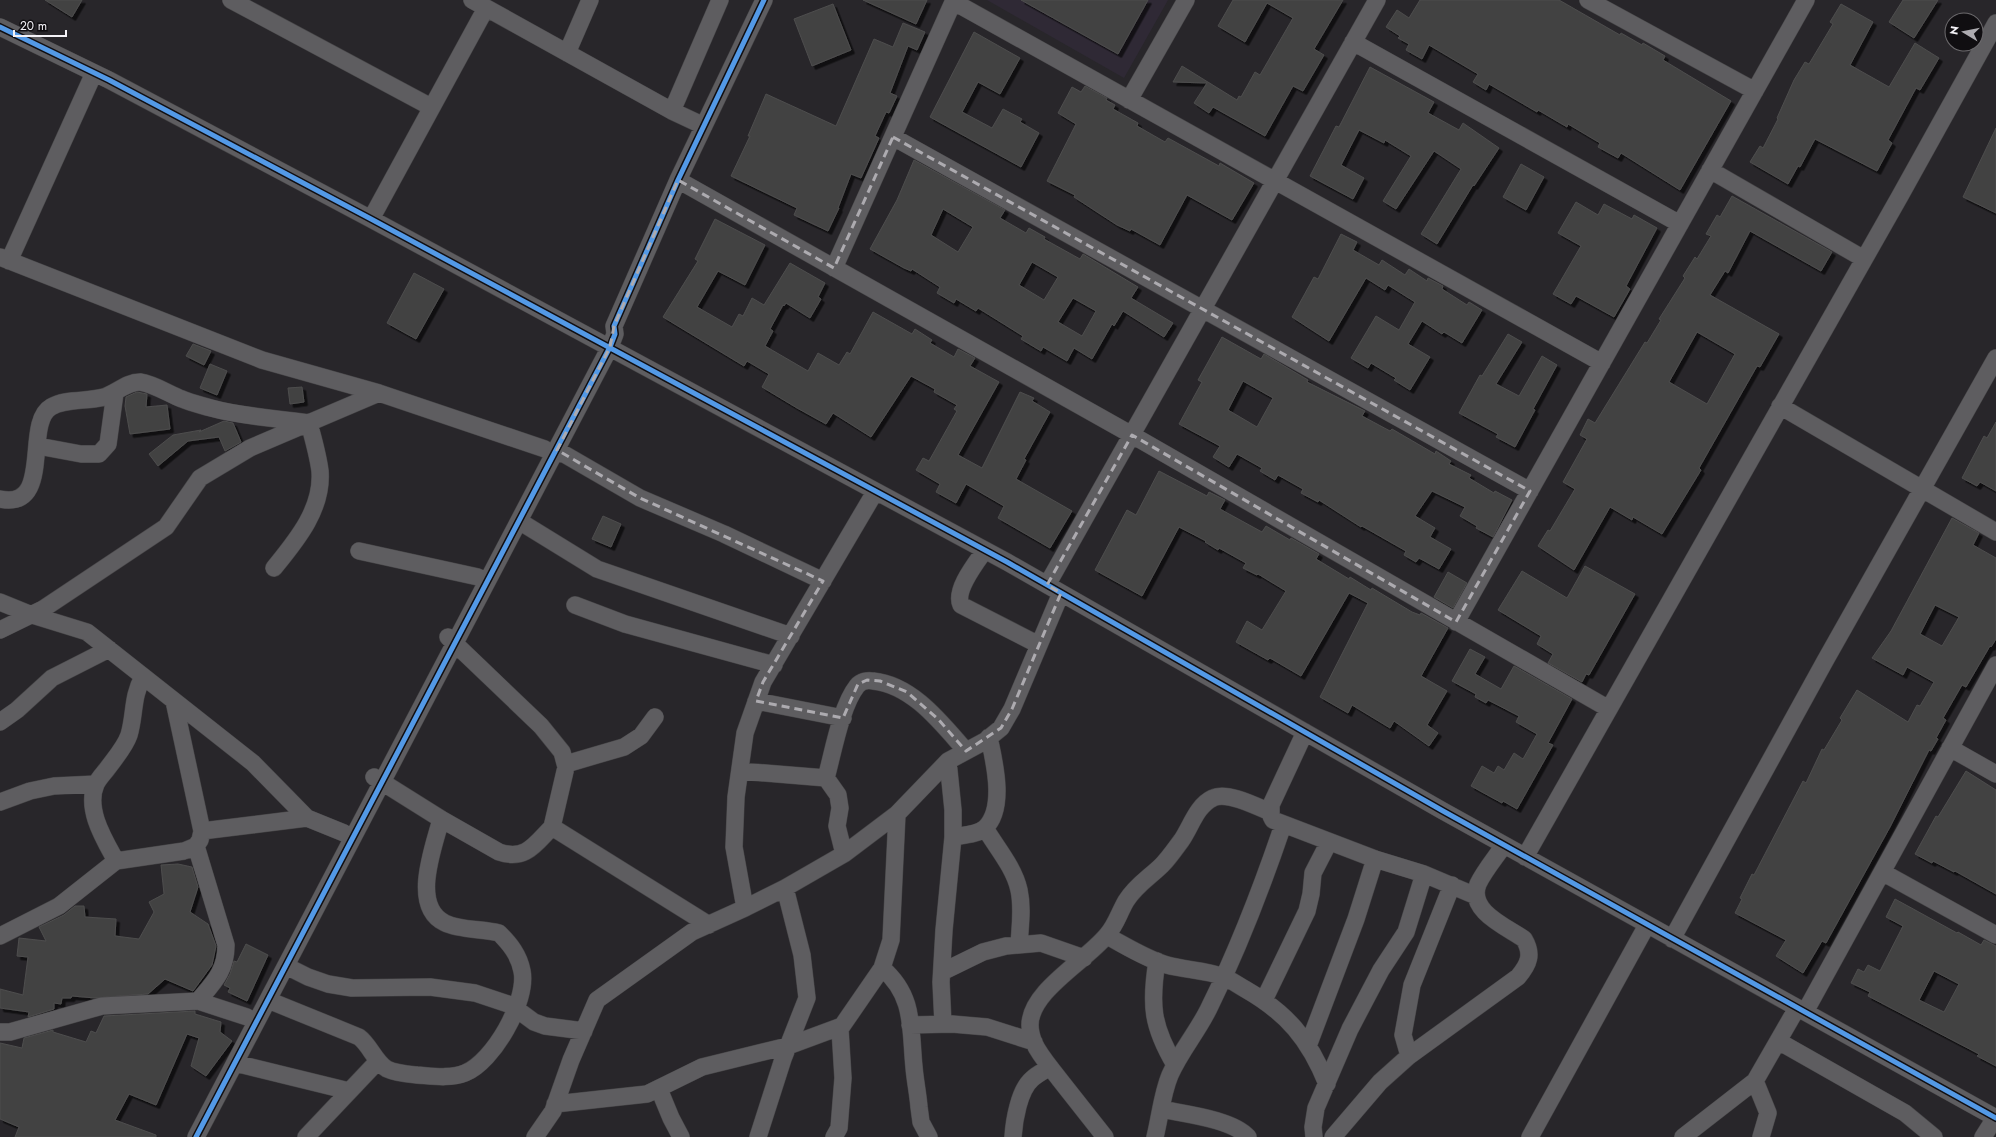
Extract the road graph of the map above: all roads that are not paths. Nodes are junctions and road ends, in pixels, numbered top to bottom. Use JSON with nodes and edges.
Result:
{"nodes":[{"id":1,"x":231,"y":0,"type":"edge"},
{"id":2,"x":590,"y":0,"type":"edge"},
{"id":3,"x":720,"y":0,"type":"edge"},
{"id":4,"x":764,"y":0,"type":"edge"},
{"id":5,"x":1186,"y":0,"type":"edge"},
{"id":6,"x":1377,"y":0,"type":"edge"},
{"id":7,"x":1588,"y":0,"type":"edge"},
{"id":8,"x":1806,"y":0,"type":"edge"},
{"id":9,"x":954,"y":1,"type":"edge"},
{"id":10,"x":479,"y":4,"type":"edge"},
{"id":11,"x":1996,"y":22,"type":"edge"},
{"id":12,"x":0,"y":27,"type":"edge"},
{"id":13,"x":1353,"y":42,"type":"junction"},
{"id":14,"x":567,"y":52,"type":"junction"},
{"id":15,"x":94,"y":73,"type":"junction"},
{"id":16,"x":1754,"y":91,"type":"junction"},
{"id":17,"x":1129,"y":100,"type":"junction"},
{"id":18,"x":431,"y":107,"type":"junction"},
{"id":19,"x":672,"y":111,"type":"junction"},
{"id":20,"x":704,"y":126,"type":"junction"},
{"id":21,"x":893,"y":137,"type":"junction"},
{"id":22,"x":1710,"y":170,"type":"junction"},
{"id":23,"x":678,"y":180,"type":"junction"},
{"id":24,"x":1275,"y":181,"type":"junction"},
{"id":25,"x":370,"y":219,"type":"junction"},
{"id":26,"x":1680,"y":224,"type":"junction"},
{"id":27,"x":5,"y":259,"type":"edge"},
{"id":28,"x":1864,"y":259,"type":"junction"},
{"id":29,"x":834,"y":268,"type":"junction"},
{"id":30,"x":1202,"y":309,"type":"junction"},
{"id":31,"x":606,"y":345,"type":"junction"},
{"id":32,"x":1996,"y":358,"type":"edge"},
{"id":33,"x":1602,"y":362,"type":"junction"},
{"id":34,"x":114,"y":393,"type":"junction"},
{"id":35,"x":379,"y":393,"type":"junction"},
{"id":36,"x":1780,"y":406,"type":"junction"},
{"id":37,"x":310,"y":423,"type":"junction"},
{"id":38,"x":1132,"y":435,"type":"junction"},
{"id":39,"x":38,"y":446,"type":"junction"},
{"id":40,"x":551,"y":449,"type":"junction"},
{"id":41,"x":1921,"y":490,"type":"junction"},
{"id":42,"x":1530,"y":491,"type":"junction"},
{"id":43,"x":875,"y":492,"type":"junction"},
{"id":44,"x":0,"y":499,"type":"edge"},
{"id":45,"x":520,"y":521,"type":"junction"},
{"id":46,"x":1996,"y":532,"type":"edge"},
{"id":47,"x":985,"y":550,"type":"junction"},
{"id":48,"x":359,"y":551,"type":"dead end"},
{"id":49,"x":274,"y":568,"type":"dead end"},
{"id":50,"x":478,"y":577,"type":"junction"},
{"id":51,"x":823,"y":581,"type":"junction"},
{"id":52,"x":1054,"y":589,"type":"junction"},
{"id":53,"x":0,"y":602,"type":"edge"},
{"id":54,"x":575,"y":605,"type":"dead end"},
{"id":55,"x":32,"y":615,"type":"junction"},
{"id":56,"x":1456,"y":622,"type":"junction"},
{"id":57,"x":0,"y":630,"type":"edge"},
{"id":58,"x":791,"y":636,"type":"junction"},
{"id":59,"x":451,"y":640,"type":"junction"},
{"id":60,"x":1039,"y":645,"type":"junction"},
{"id":61,"x":109,"y":649,"type":"junction"},
{"id":62,"x":774,"y":665,"type":"junction"},
{"id":63,"x":1996,"y":665,"type":"edge"},
{"id":64,"x":143,"y":677,"type":"junction"},
{"id":65,"x":174,"y":701,"type":"junction"},
{"id":66,"x":756,"y":702,"type":"junction"},
{"id":67,"x":1609,"y":709,"type":"junction"},
{"id":68,"x":655,"y":717,"type":"dead end"},
{"id":69,"x":843,"y":718,"type":"junction"},
{"id":70,"x":0,"y":722,"type":"edge"},
{"id":71,"x":1305,"y":732,"type":"junction"},
{"id":72,"x":989,"y":738,"type":"junction"},
{"id":73,"x":1950,"y":748,"type":"junction"},
{"id":74,"x":966,"y":751,"type":"junction"},
{"id":75,"x":948,"y":760,"type":"junction"},
{"id":76,"x":566,"y":764,"type":"junction"},
{"id":77,"x":740,"y":772,"type":"junction"},
{"id":78,"x":1996,"y":774,"type":"edge"},
{"id":79,"x":826,"y":778,"type":"junction"},
{"id":80,"x":378,"y":780,"type":"junction"},
{"id":81,"x":96,"y":784,"type":"junction"},
{"id":82,"x":0,"y":802,"type":"edge"},
{"id":83,"x":1270,"y":812,"type":"junction"},
{"id":84,"x":897,"y":814,"type":"junction"},
{"id":85,"x":307,"y":818,"type":"junction"},
{"id":86,"x":441,"y":819,"type":"junction"},
{"id":87,"x":1283,"y":825,"type":"junction"},
{"id":88,"x":552,"y":827,"type":"junction"},
{"id":89,"x":985,"y":828,"type":"junction"},
{"id":90,"x":344,"y":833,"type":"junction"},
{"id":91,"x":952,"y":837,"type":"junction"},
{"id":92,"x":199,"y":838,"type":"junction"},
{"id":93,"x":1329,"y":842,"type":"junction"},
{"id":94,"x":1504,"y":845,"type":"junction"},
{"id":95,"x":844,"y":854,"type":"junction"},
{"id":96,"x":1525,"y":857,"type":"junction"},
{"id":97,"x":1375,"y":859,"type":"junction"},
{"id":98,"x":116,"y":861,"type":"junction"},
{"id":99,"x":1882,"y":872,"type":"junction"},
{"id":100,"x":1424,"y":874,"type":"junction"},
{"id":101,"x":1452,"y":886,"type":"junction"},
{"id":102,"x":785,"y":888,"type":"junction"},
{"id":103,"x":1476,"y":896,"type":"junction"},
{"id":104,"x":745,"y":908,"type":"junction"},
{"id":105,"x":708,"y":925,"type":"junction"},
{"id":106,"x":1647,"y":925,"type":"junction"},
{"id":107,"x":1996,"y":935,"type":"edge"},
{"id":108,"x":0,"y":936,"type":"edge"},
{"id":109,"x":1106,"y":936,"type":"junction"},
{"id":110,"x":1672,"y":939,"type":"junction"},
{"id":111,"x":1020,"y":945,"type":"junction"},
{"id":112,"x":1084,"y":958,"type":"junction"},
{"id":113,"x":1156,"y":960,"type":"junction"},
{"id":114,"x":286,"y":966,"type":"junction"},
{"id":115,"x":882,"y":968,"type":"junction"},
{"id":116,"x":942,"y":972,"type":"junction"},
{"id":117,"x":1224,"y":977,"type":"junction"},
{"id":118,"x":268,"y":1000,"type":"junction"},
{"id":119,"x":1264,"y":1000,"type":"junction"},
{"id":120,"x":198,"y":1001,"type":"junction"},
{"id":121,"x":517,"y":1008,"type":"junction"},
{"id":122,"x":1801,"y":1010,"type":"junction"},
{"id":123,"x":247,"y":1017,"type":"junction"},
{"id":124,"x":943,"y":1024,"type":"junction"},
{"id":125,"x":910,"y":1025,"type":"junction"},
{"id":126,"x":842,"y":1026,"type":"junction"},
{"id":127,"x":584,"y":1031,"type":"junction"},
{"id":128,"x":0,"y":1032,"type":"edge"},
{"id":129,"x":1778,"y":1041,"type":"junction"},
{"id":130,"x":1034,"y":1042,"type":"junction"},
{"id":131,"x":788,"y":1046,"type":"junction"},
{"id":132,"x":1308,"y":1046,"type":"junction"},
{"id":133,"x":1409,"y":1056,"type":"junction"},
{"id":134,"x":378,"y":1061,"type":"junction"},
{"id":135,"x":235,"y":1063,"type":"junction"},
{"id":136,"x":1175,"y":1065,"type":"junction"},
{"id":137,"x":1050,"y":1067,"type":"junction"},
{"id":138,"x":1755,"y":1081,"type":"junction"},
{"id":139,"x":1326,"y":1084,"type":"junction"},
{"id":140,"x":659,"y":1088,"type":"junction"},
{"id":141,"x":349,"y":1091,"type":"junction"},
{"id":142,"x":555,"y":1104,"type":"junction"},
{"id":143,"x":1161,"y":1109,"type":"junction"},
{"id":144,"x":1996,"y":1118,"type":"edge"},
{"id":145,"x":184,"y":1137,"type":"edge"},
{"id":146,"x":196,"y":1137,"type":"edge"},
{"id":147,"x":306,"y":1137,"type":"edge"},
{"id":148,"x":535,"y":1137,"type":"edge"},
{"id":149,"x":681,"y":1137,"type":"edge"},
{"id":150,"x":758,"y":1137,"type":"edge"},
{"id":151,"x":834,"y":1137,"type":"edge"},
{"id":152,"x":929,"y":1137,"type":"edge"},
{"id":153,"x":1013,"y":1137,"type":"edge"},
{"id":154,"x":1105,"y":1137,"type":"edge"},
{"id":155,"x":1155,"y":1137,"type":"edge"},
{"id":156,"x":1248,"y":1137,"type":"edge"},
{"id":157,"x":1314,"y":1137,"type":"edge"},
{"id":158,"x":1332,"y":1137,"type":"edge"},
{"id":159,"x":1530,"y":1137,"type":"edge"},
{"id":160,"x":1683,"y":1137,"type":"edge"},
{"id":161,"x":1761,"y":1137,"type":"edge"},
{"id":162,"x":1934,"y":1137,"type":"edge"},
{"id":163,"x":1983,"y":1137,"type":"edge"}],
"edges":[{"from":1,"to":18,"type":"street"},
{"from":2,"to":14,"type":"street"},
{"from":3,"to":19,"type":"street"},
{"from":4,"to":20,"type":"street"},
{"from":5,"to":17,"type":"street"},
{"from":6,"to":13,"type":"street"},
{"from":7,"to":16,"type":"street"},
{"from":8,"to":16,"type":"street"},
{"from":9,"to":17,"type":"street"},
{"from":9,"to":21,"type":"street"},
{"from":10,"to":14,"type":"street"},
{"from":10,"to":18,"type":"street"},
{"from":11,"to":28,"type":"street"},
{"from":12,"to":15,"type":"street"},
{"from":13,"to":24,"type":"street"},
{"from":13,"to":26,"type":"street"},
{"from":14,"to":19,"type":"street"},
{"from":15,"to":25,"type":"street"},
{"from":15,"to":27,"type":"street"},
{"from":16,"to":22,"type":"street"},
{"from":17,"to":24,"type":"street"},
{"from":18,"to":25,"type":"street"},
{"from":19,"to":20,"type":"street"},
{"from":20,"to":23,"type":"street"},
{"from":21,"to":29,"type":"street"},
{"from":21,"to":30,"type":"street"},
{"from":22,"to":26,"type":"street"},
{"from":22,"to":28,"type":"street"},
{"from":23,"to":29,"type":"street"},
{"from":23,"to":31,"type":"street"},
{"from":24,"to":30,"type":"street"},
{"from":24,"to":33,"type":"street"},
{"from":25,"to":31,"type":"street"},
{"from":26,"to":33,"type":"street"},
{"from":27,"to":35,"type":"street"},
{"from":28,"to":36,"type":"street"},
{"from":29,"to":38,"type":"street"},
{"from":30,"to":38,"type":"street"},
{"from":30,"to":42,"type":"street"},
{"from":31,"to":40,"type":"street"},
{"from":31,"to":43,"type":"street"},
{"from":32,"to":41,"type":"street"},
{"from":33,"to":42,"type":"street"},
{"from":34,"to":37,"type":"street"},
{"from":34,"to":39,"type":"street"},
{"from":34,"to":39,"type":"street"},
{"from":35,"to":37,"type":"street"},
{"from":35,"to":40,"type":"street"},
{"from":36,"to":41,"type":"street"},
{"from":36,"to":67,"type":"street"},
{"from":37,"to":49,"type":"street"},
{"from":37,"to":55,"type":"street"},
{"from":38,"to":52,"type":"street"},
{"from":38,"to":56,"type":"street"},
{"from":39,"to":44,"type":"street"},
{"from":40,"to":45,"type":"street"},
{"from":40,"to":50,"type":"street"},
{"from":40,"to":51,"type":"street"},
{"from":41,"to":46,"type":"street"},
{"from":41,"to":110,"type":"street"},
{"from":42,"to":56,"type":"street"},
{"from":43,"to":47,"type":"street"},
{"from":43,"to":51,"type":"street"},
{"from":45,"to":58,"type":"street"},
{"from":45,"to":59,"type":"street"},
{"from":47,"to":52,"type":"street"},
{"from":47,"to":60,"type":"street"},
{"from":48,"to":50,"type":"street"},
{"from":50,"to":59,"type":"street"},
{"from":51,"to":58,"type":"street"},
{"from":52,"to":60,"type":"street"},
{"from":52,"to":71,"type":"street"},
{"from":53,"to":55,"type":"street"},
{"from":54,"to":62,"type":"street"},
{"from":55,"to":57,"type":"street"},
{"from":55,"to":61,"type":"street"},
{"from":56,"to":67,"type":"street"},
{"from":58,"to":62,"type":"street"},
{"from":59,"to":76,"type":"street"},
{"from":59,"to":80,"type":"street"},
{"from":60,"to":72,"type":"street"},
{"from":61,"to":64,"type":"street"},
{"from":61,"to":70,"type":"street"},
{"from":62,"to":66,"type":"street"},
{"from":63,"to":73,"type":"street"},
{"from":64,"to":65,"type":"street"},
{"from":64,"to":81,"type":"street"},
{"from":65,"to":85,"type":"street"},
{"from":65,"to":92,"type":"street"},
{"from":66,"to":69,"type":"street"},
{"from":66,"to":77,"type":"street"},
{"from":67,"to":96,"type":"street"},
{"from":68,"to":76,"type":"street"},
{"from":69,"to":74,"type":"street"},
{"from":69,"to":79,"type":"street"},
{"from":71,"to":83,"type":"street"},
{"from":71,"to":94,"type":"street"},
{"from":72,"to":74,"type":"street"},
{"from":72,"to":89,"type":"street"},
{"from":73,"to":78,"type":"street"},
{"from":73,"to":99,"type":"street"},
{"from":74,"to":75,"type":"street"},
{"from":75,"to":84,"type":"street"},
{"from":75,"to":91,"type":"street"},
{"from":76,"to":88,"type":"street"},
{"from":77,"to":79,"type":"street"},
{"from":77,"to":104,"type":"street"},
{"from":79,"to":95,"type":"street"},
{"from":80,"to":86,"type":"street"},
{"from":80,"to":90,"type":"street"},
{"from":80,"to":114,"type":"street"},
{"from":81,"to":82,"type":"street"},
{"from":81,"to":98,"type":"street"},
{"from":83,"to":87,"type":"street"},
{"from":83,"to":109,"type":"street"},
{"from":84,"to":95,"type":"street"},
{"from":84,"to":115,"type":"street"},
{"from":85,"to":90,"type":"street"},
{"from":85,"to":92,"type":"street"},
{"from":86,"to":88,"type":"street"},
{"from":86,"to":121,"type":"street"},
{"from":87,"to":93,"type":"street"},
{"from":87,"to":117,"type":"street"},
{"from":88,"to":105,"type":"street"},
{"from":89,"to":91,"type":"street"},
{"from":89,"to":111,"type":"street"},
{"from":90,"to":123,"type":"street"},
{"from":91,"to":116,"type":"street"},
{"from":92,"to":98,"type":"street"},
{"from":92,"to":120,"type":"street"},
{"from":93,"to":97,"type":"street"},
{"from":93,"to":119,"type":"street"},
{"from":94,"to":96,"type":"street"},
{"from":94,"to":103,"type":"street"},
{"from":95,"to":102,"type":"street"},
{"from":96,"to":106,"type":"street"},
{"from":97,"to":100,"type":"street"},
{"from":97,"to":132,"type":"street"},
{"from":98,"to":108,"type":"street"},
{"from":99,"to":107,"type":"street"},
{"from":99,"to":122,"type":"street"},
{"from":100,"to":101,"type":"street"},
{"from":100,"to":139,"type":"street"},
{"from":101,"to":103,"type":"street"},
{"from":101,"to":133,"type":"street"},
{"from":102,"to":104,"type":"street"},
{"from":102,"to":131,"type":"street"},
{"from":103,"to":133,"type":"street"},
{"from":104,"to":105,"type":"street"},
{"from":105,"to":127,"type":"street"},
{"from":106,"to":110,"type":"street"},
{"from":106,"to":159,"type":"street"},
{"from":109,"to":112,"type":"street"},
{"from":109,"to":113,"type":"street"},
{"from":110,"to":122,"type":"street"},
{"from":111,"to":112,"type":"street"},
{"from":111,"to":116,"type":"street"},
{"from":112,"to":130,"type":"street"},
{"from":113,"to":117,"type":"street"},
{"from":113,"to":136,"type":"street"},
{"from":114,"to":118,"type":"street"},
{"from":114,"to":121,"type":"street"},
{"from":115,"to":125,"type":"street"},
{"from":115,"to":126,"type":"street"},
{"from":116,"to":124,"type":"street"},
{"from":117,"to":119,"type":"street"},
{"from":117,"to":136,"type":"street"},
{"from":118,"to":134,"type":"street"},
{"from":118,"to":135,"type":"street"},
{"from":119,"to":132,"type":"street"},
{"from":120,"to":123,"type":"street"},
{"from":120,"to":128,"type":"street"},
{"from":121,"to":127,"type":"street"},
{"from":121,"to":134,"type":"street"},
{"from":122,"to":129,"type":"street"},
{"from":122,"to":144,"type":"street"},
{"from":123,"to":145,"type":"street"},
{"from":124,"to":125,"type":"street"},
{"from":124,"to":130,"type":"street"},
{"from":125,"to":152,"type":"street"},
{"from":126,"to":131,"type":"street"},
{"from":126,"to":151,"type":"street"},
{"from":127,"to":142,"type":"street"},
{"from":129,"to":138,"type":"street"},
{"from":129,"to":162,"type":"street"},
{"from":130,"to":137,"type":"street"},
{"from":131,"to":140,"type":"street"},
{"from":131,"to":150,"type":"street"},
{"from":132,"to":139,"type":"street"},
{"from":133,"to":158,"type":"street"},
{"from":134,"to":141,"type":"street"},
{"from":135,"to":141,"type":"street"},
{"from":135,"to":146,"type":"street"},
{"from":136,"to":143,"type":"street"},
{"from":137,"to":153,"type":"street"},
{"from":137,"to":154,"type":"street"},
{"from":138,"to":160,"type":"street"},
{"from":138,"to":161,"type":"street"},
{"from":139,"to":157,"type":"street"},
{"from":140,"to":142,"type":"street"},
{"from":140,"to":149,"type":"street"},
{"from":141,"to":147,"type":"street"},
{"from":142,"to":148,"type":"street"},
{"from":143,"to":155,"type":"street"},
{"from":143,"to":156,"type":"street"},
{"from":144,"to":163,"type":"street"}]}
